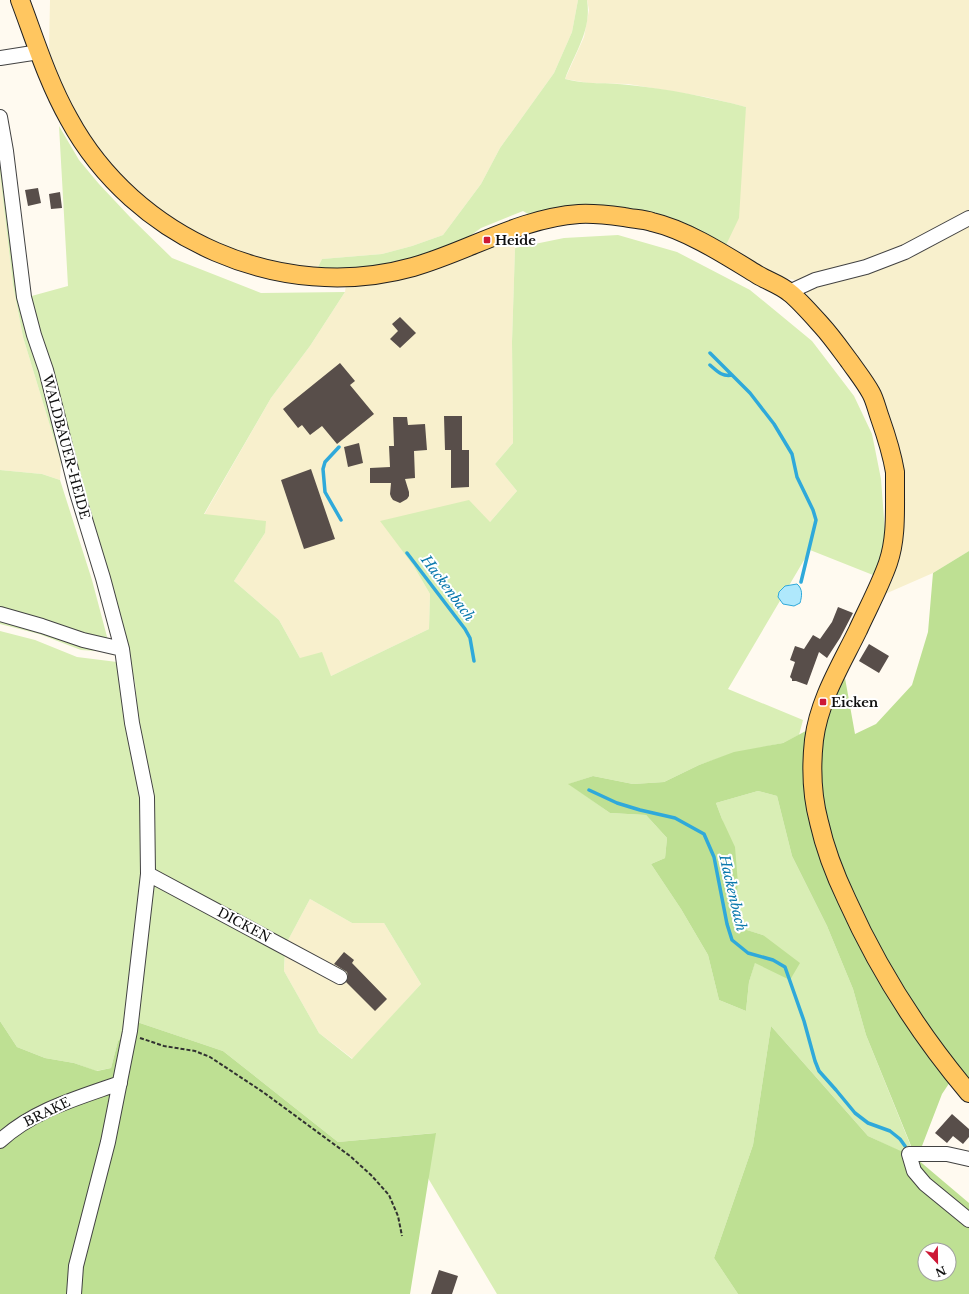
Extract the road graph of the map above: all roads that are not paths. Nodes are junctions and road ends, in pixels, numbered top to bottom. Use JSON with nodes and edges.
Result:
{"nodes":[{"id":1,"x":20,"y":0,"type":"edge"},
{"id":2,"x":39,"y":52,"type":"junction"},
{"id":3,"x":0,"y":58,"type":"edge"},
{"id":4,"x":0,"y":117,"type":"edge"},
{"id":5,"x":969,"y":218,"type":"edge"},
{"id":6,"x":789,"y":292,"type":"junction"},
{"id":7,"x":0,"y":614,"type":"edge"},
{"id":8,"x":122,"y":649,"type":"junction"},
{"id":9,"x":148,"y":874,"type":"junction"},
{"id":10,"x":340,"y":977,"type":"dead end"},
{"id":11,"x":120,"y":1083,"type":"junction"},
{"id":12,"x":969,"y":1093,"type":"edge"},
{"id":13,"x":0,"y":1141,"type":"edge"},
{"id":14,"x":969,"y":1158,"type":"edge"},
{"id":15,"x":969,"y":1220,"type":"edge"},
{"id":16,"x":74,"y":1294,"type":"edge"}],
"edges":[{"from":1,"to":2,"type":"main road"},
{"from":2,"to":3,"type":"street"},
{"from":2,"to":6,"type":"main road"},
{"from":4,"to":8,"type":"street","name":"WALDBAUER-HEIDE"},
{"from":5,"to":6,"type":"street"},
{"from":6,"to":12,"type":"main road"},
{"from":7,"to":8,"type":"street"},
{"from":8,"to":9,"type":"street","name":"WALDBAUER-HEIDE"},
{"from":9,"to":10,"type":"street","name":"DICKEN"},
{"from":9,"to":11,"type":"street","name":"WALDBAUER-HEIDE"},
{"from":11,"to":13,"type":"street","name":"BRAKE"},
{"from":11,"to":16,"type":"street","name":"WALDBAUER-HEIDE"},
{"from":14,"to":15,"type":"street"}]}
